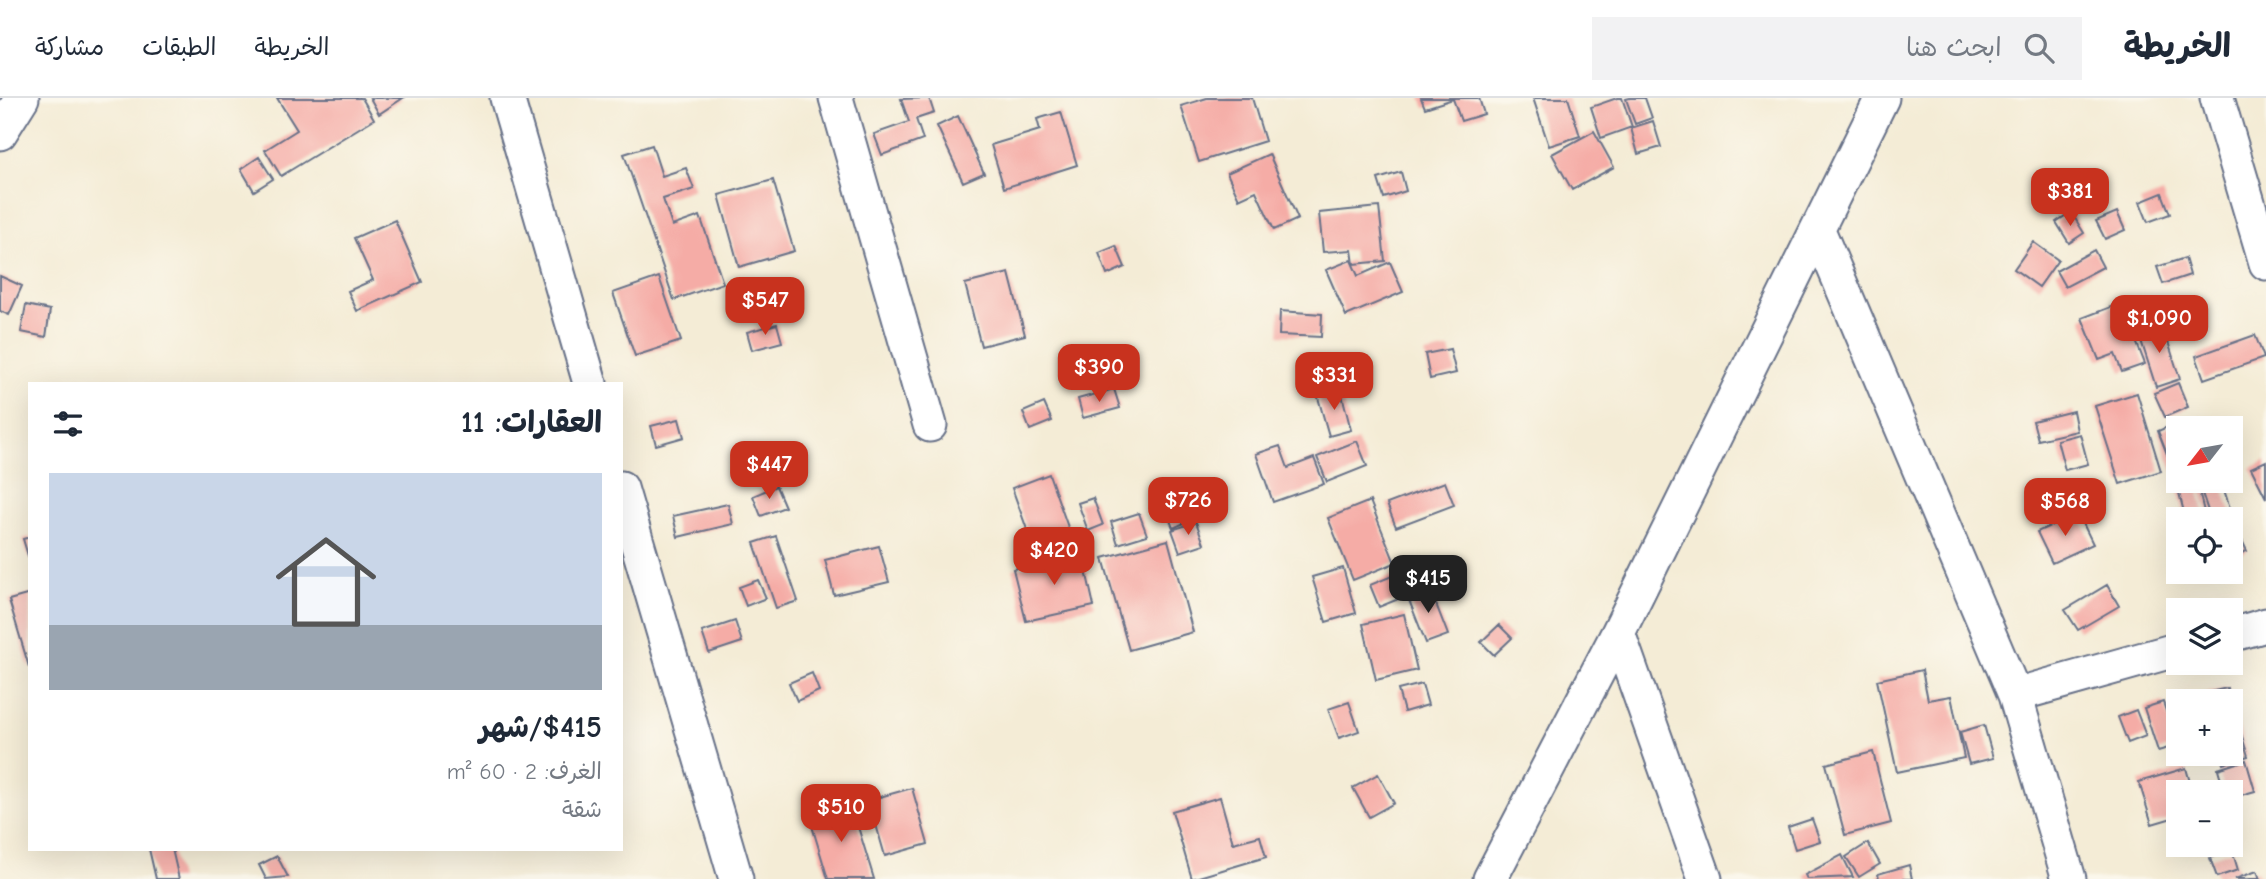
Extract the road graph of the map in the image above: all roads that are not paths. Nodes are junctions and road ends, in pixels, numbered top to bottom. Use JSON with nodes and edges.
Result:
{"nodes":[{"id":1,"x":22,"y":98,"type":"edge"},
{"id":2,"x":507,"y":98,"type":"edge"},
{"id":3,"x":836,"y":98,"type":"edge"},
{"id":4,"x":1882,"y":98,"type":"edge"},
{"id":5,"x":2217,"y":98,"type":"edge"},
{"id":6,"x":0,"y":134,"type":"edge"},
{"id":7,"x":1818,"y":230,"type":"junction"},
{"id":8,"x":2266,"y":263,"type":"edge"},
{"id":9,"x":590,"y":382,"type":"edge"},
{"id":10,"x":930,"y":425,"type":"dead end"},
{"id":11,"x":623,"y":495,"type":"edge"},
{"id":12,"x":2266,"y":625,"type":"edge"},
{"id":13,"x":2243,"y":632,"type":"edge"},
{"id":14,"x":1618,"y":633,"type":"junction"},
{"id":15,"x":2166,"y":653,"type":"edge"},
{"id":16,"x":2015,"y":695,"type":"junction"},
{"id":17,"x":736,"y":879,"type":"edge"},
{"id":18,"x":1490,"y":879,"type":"edge"},
{"id":19,"x":1705,"y":879,"type":"edge"},
{"id":20,"x":2069,"y":879,"type":"edge"}],
"edges":[{"from":1,"to":6,"type":"street"},
{"from":2,"to":9,"type":"street"},
{"from":3,"to":10,"type":"street"},
{"from":4,"to":7,"type":"street"},
{"from":5,"to":8,"type":"street"},
{"from":7,"to":14,"type":"street"},
{"from":7,"to":16,"type":"street"},
{"from":11,"to":17,"type":"street"},
{"from":12,"to":13,"type":"street"},
{"from":14,"to":18,"type":"street"},
{"from":14,"to":19,"type":"street"},
{"from":15,"to":16,"type":"street"},
{"from":16,"to":20,"type":"street"}]}
